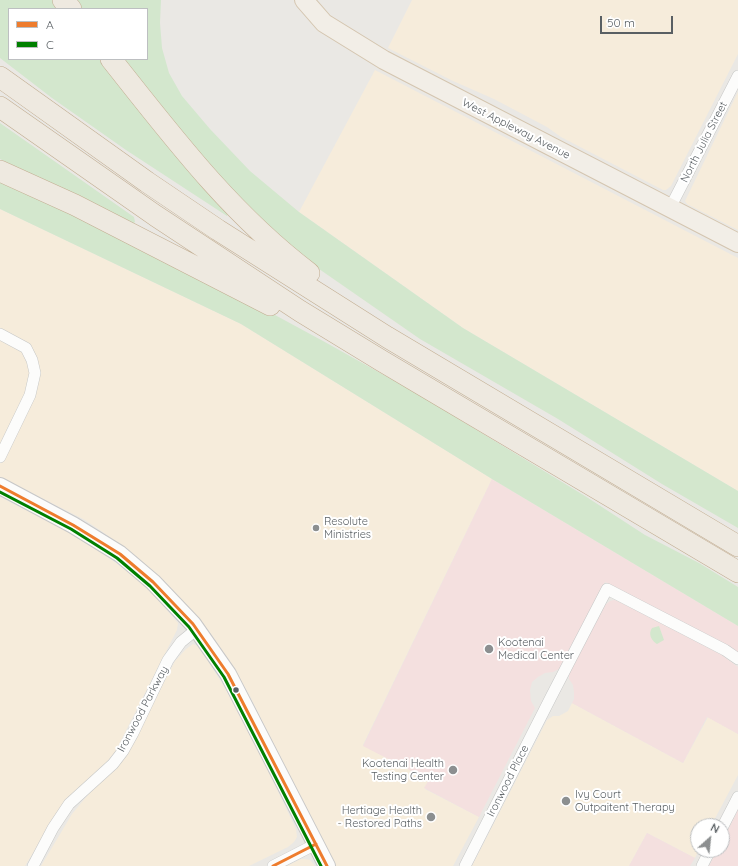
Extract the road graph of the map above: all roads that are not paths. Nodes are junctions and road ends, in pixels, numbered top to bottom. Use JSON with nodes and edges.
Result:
{"nodes":[{"id":1,"x":63,"y":0,"type":"edge"},
{"id":2,"x":304,"y":0,"type":"edge"},
{"id":3,"x":70,"y":8,"type":"edge"},
{"id":4,"x":112,"y":60,"type":"edge"},
{"id":5,"x":738,"y":76,"type":"edge"},
{"id":6,"x":0,"y":77,"type":"edge"},
{"id":7,"x":0,"y":107,"type":"edge"},
{"id":8,"x":0,"y":171,"type":"edge"},
{"id":9,"x":670,"y":208,"type":"junction"},
{"id":10,"x":738,"y":244,"type":"edge"},
{"id":11,"x":0,"y":334,"type":"edge"},
{"id":12,"x":387,"y":337,"type":"junction"},
{"id":13,"x":382,"y":361,"type":"junction"},
{"id":14,"x":0,"y":457,"type":"edge"},
{"id":15,"x":0,"y":486,"type":"edge"},
{"id":16,"x":683,"y":540,"type":"junction"},
{"id":17,"x":734,"y":543,"type":"edge"},
{"id":18,"x":738,"y":572,"type":"edge"},
{"id":19,"x":738,"y":577,"type":"edge"},
{"id":20,"x":197,"y":629,"type":"junction"},
{"id":21,"x":738,"y":658,"type":"edge"},
{"id":22,"x":738,"y":797,"type":"edge"},
{"id":23,"x":727,"y":818,"type":"edge"},
{"id":24,"x":316,"y":844,"type":"junction"},
{"id":25,"x":33,"y":866,"type":"edge"},
{"id":26,"x":273,"y":866,"type":"edge"},
{"id":27,"x":327,"y":866,"type":"edge"},
{"id":28,"x":465,"y":866,"type":"edge"}],
"edges":[{"from":1,"to":3,"type":"highway"},
{"from":2,"to":9,"type":"main road","name":"West Appleway Avenue"},
{"from":4,"to":12,"type":"highway"},
{"from":5,"to":9,"type":"street","name":"North Julia Street"},
{"from":6,"to":12,"type":"highway"},
{"from":7,"to":13,"type":"highway"},
{"from":8,"to":13,"type":"highway"},
{"from":9,"to":10,"type":"main road","name":"West Appleway Avenue"},
{"from":11,"to":14,"type":"street"},
{"from":12,"to":17,"type":"highway"},
{"from":13,"to":16,"type":"highway"},
{"from":15,"to":20,"type":"street"},
{"from":16,"to":18,"type":"highway"},
{"from":16,"to":19,"type":"highway"},
{"from":20,"to":24,"type":"street"},
{"from":20,"to":25,"type":"street","name":"Ironwood Parkway"},
{"from":21,"to":28,"type":"street","name":"Ironwood Place"},
{"from":22,"to":23,"type":"street"},
{"from":24,"to":26,"type":"street"},
{"from":24,"to":27,"type":"street"}]}
